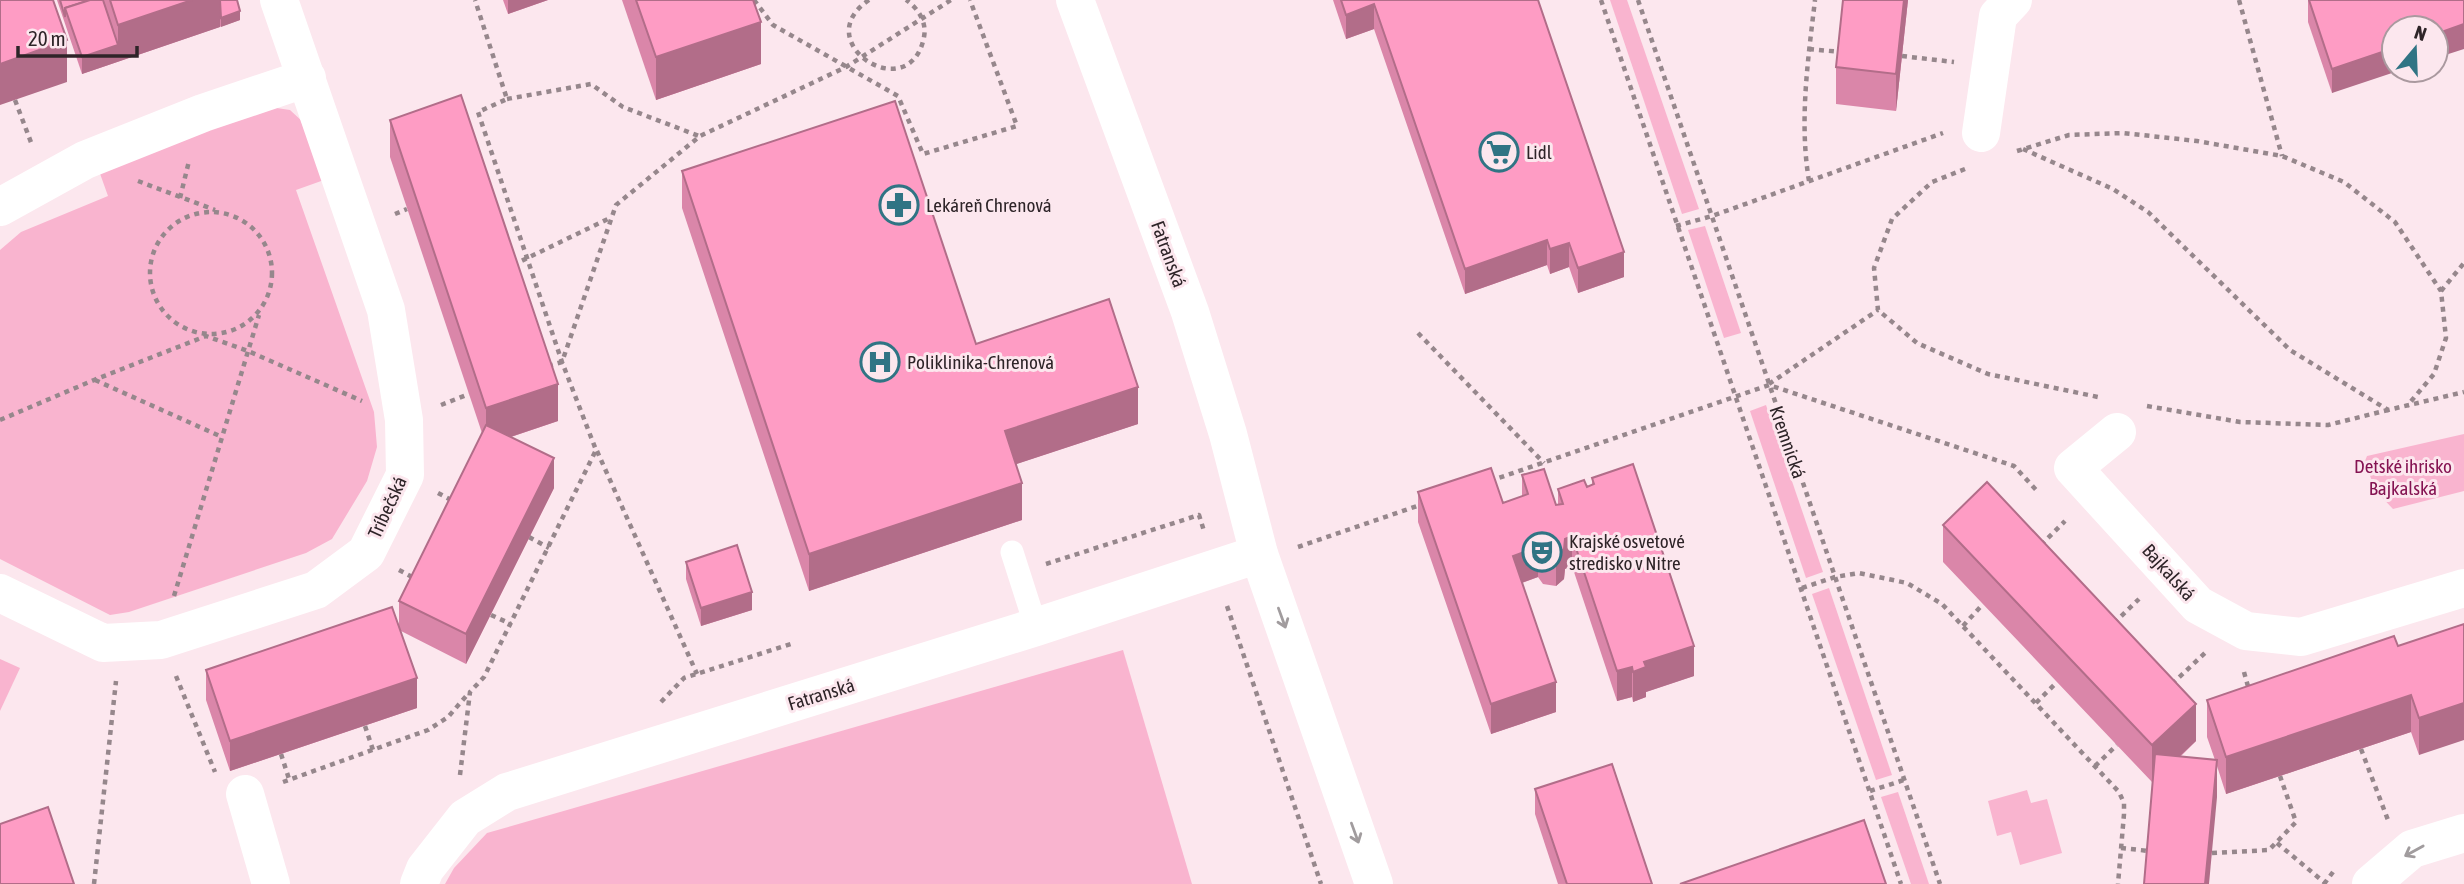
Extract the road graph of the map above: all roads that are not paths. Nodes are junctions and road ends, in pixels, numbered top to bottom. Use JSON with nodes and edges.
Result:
{"nodes":[{"id":1,"x":279,"y":0,"type":"edge"},
{"id":2,"x":1075,"y":0,"type":"edge"},
{"id":3,"x":2006,"y":8,"type":"edge"},
{"id":4,"x":307,"y":78,"type":"junction"},
{"id":5,"x":1988,"y":151,"type":"road end"},
{"id":6,"x":0,"y":207,"type":"edge"},
{"id":7,"x":2117,"y":432,"type":"dead end"},
{"id":8,"x":1259,"y":554,"type":"junction"},
{"id":9,"x":1016,"y":562,"type":"road end"},
{"id":10,"x":2464,"y":588,"type":"edge"},
{"id":11,"x":0,"y":593,"type":"edge"},
{"id":12,"x":1036,"y":627,"type":"junction"},
{"id":13,"x":245,"y":794,"type":"road end"},
{"id":14,"x":2464,"y":833,"type":"edge"},
{"id":15,"x":271,"y":884,"type":"edge"},
{"id":16,"x":419,"y":884,"type":"edge"},
{"id":17,"x":1374,"y":884,"type":"edge"},
{"id":18,"x":2371,"y":884,"type":"edge"}],
"edges":[{"from":1,"to":4,"type":"street","name":"Tríbečská"},
{"from":2,"to":8,"type":"street","name":"Fatranská"},
{"from":3,"to":5,"type":"street"},
{"from":4,"to":6,"type":"street"},
{"from":4,"to":11,"type":"street","name":"Tríbečská"},
{"from":7,"to":10,"type":"street","name":"Bajkalská"},
{"from":8,"to":12,"type":"street","name":"Fatranská"},
{"from":8,"to":17,"type":"street","name":"Fatranská","one_way":true},
{"from":9,"to":12,"type":"lane"},
{"from":12,"to":16,"type":"street","name":"Fatranská"},
{"from":13,"to":15,"type":"street"},
{"from":14,"to":18,"type":"street","one_way":true}]}
